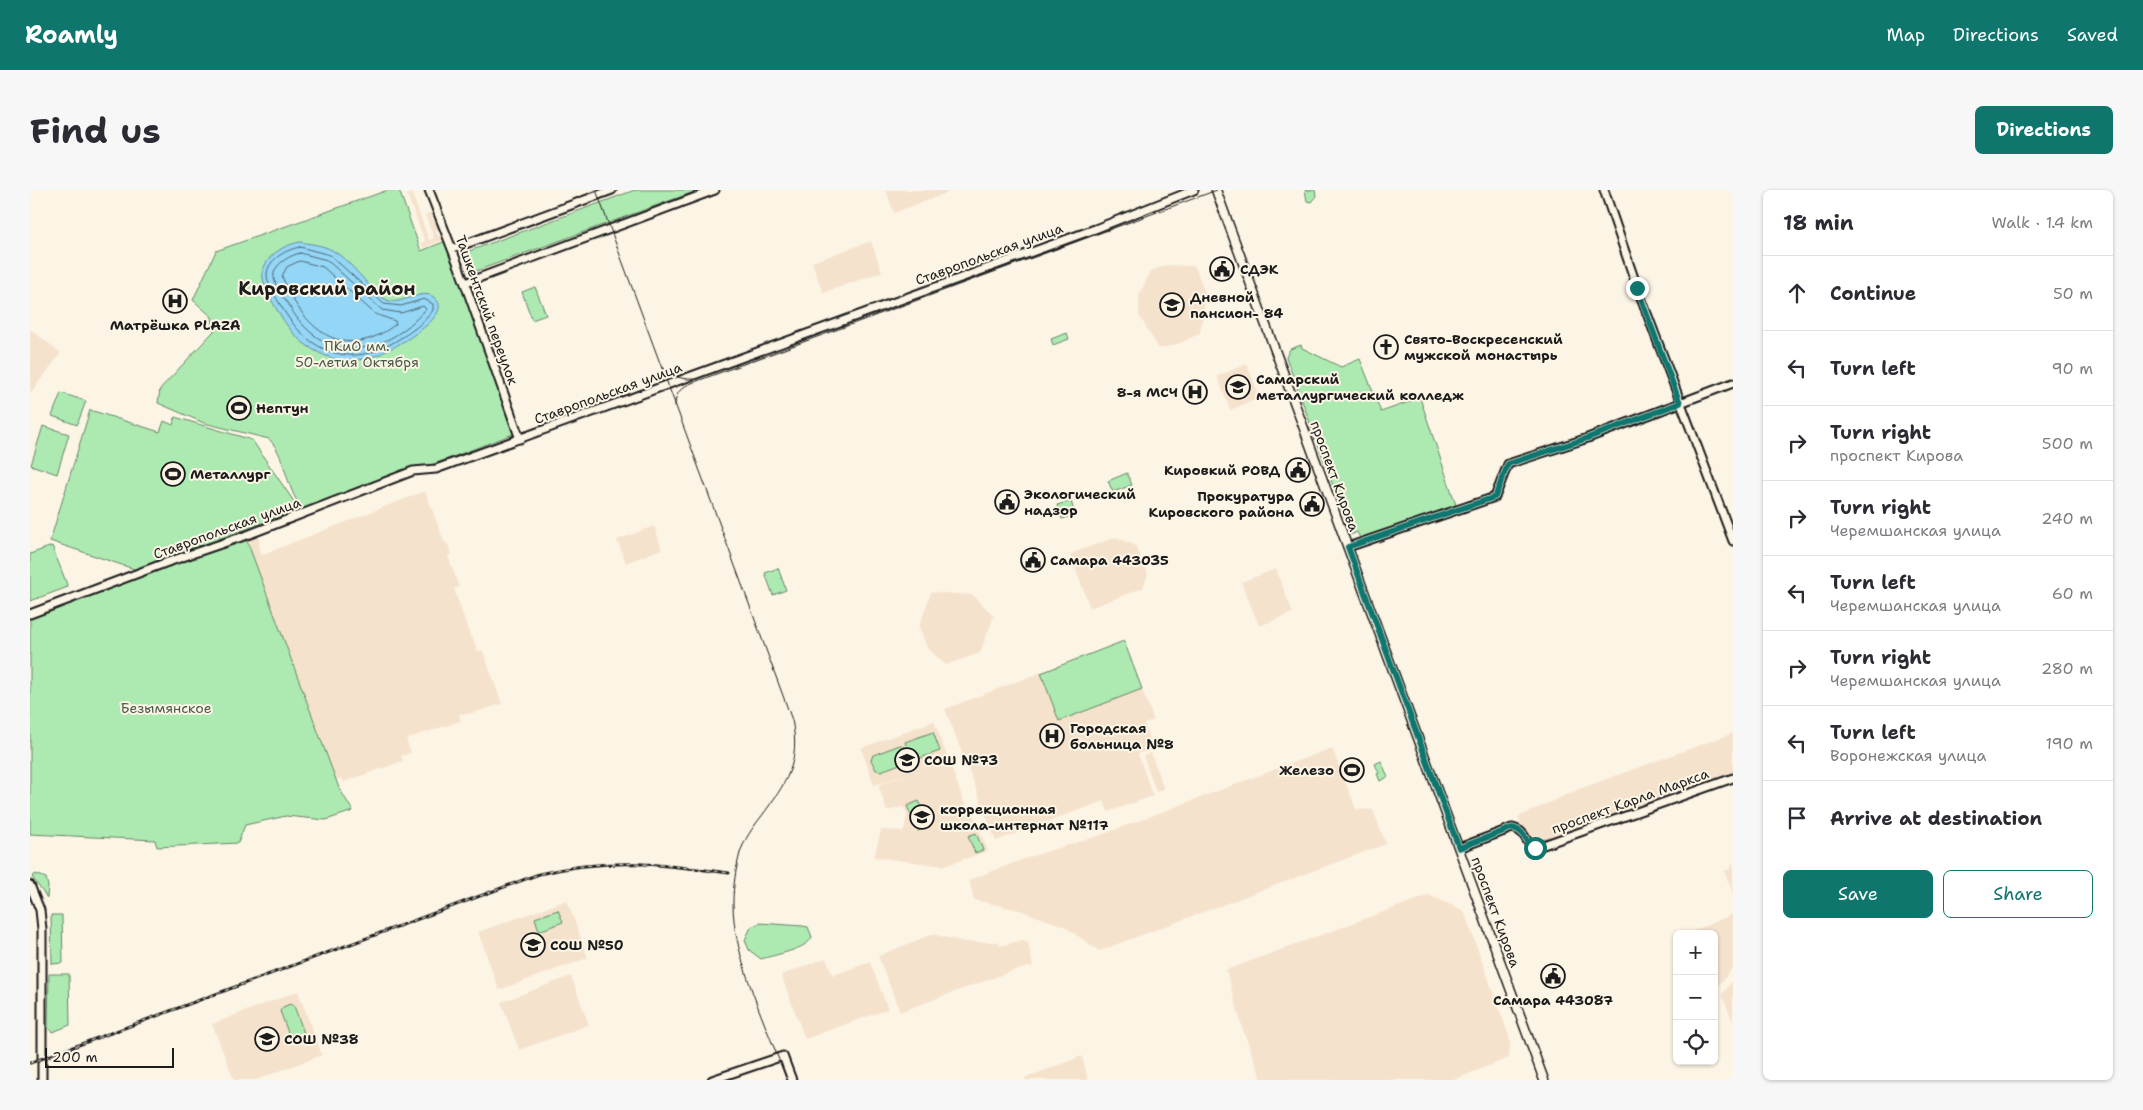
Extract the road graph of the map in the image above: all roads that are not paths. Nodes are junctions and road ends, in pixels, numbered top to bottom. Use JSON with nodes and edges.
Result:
{"nodes":[{"id":1,"x":429,"y":190,"type":"edge"},
{"id":2,"x":612,"y":190,"type":"edge"},
{"id":3,"x":715,"y":190,"type":"edge"},
{"id":4,"x":1194,"y":190,"type":"edge"},
{"id":5,"x":1216,"y":190,"type":"edge"},
{"id":6,"x":1604,"y":190,"type":"edge"},
{"id":7,"x":452,"y":249,"type":"junction"},
{"id":8,"x":465,"y":283,"type":"junction"},
{"id":9,"x":1733,"y":383,"type":"edge"},
{"id":10,"x":1680,"y":403,"type":"junction"},
{"id":11,"x":520,"y":438,"type":"junction"},
{"id":12,"x":1733,"y":541,"type":"edge"},
{"id":13,"x":1348,"y":547,"type":"junction"},
{"id":14,"x":30,"y":614,"type":"edge"},
{"id":15,"x":1733,"y":778,"type":"edge"},
{"id":16,"x":1459,"y":848,"type":"junction"},
{"id":17,"x":30,"y":885,"type":"edge"},
{"id":18,"x":730,"y":1077,"type":"edge"},
{"id":19,"x":42,"y":1080,"type":"edge"},
{"id":20,"x":712,"y":1080,"type":"edge"},
{"id":21,"x":792,"y":1080,"type":"edge"},
{"id":22,"x":1544,"y":1080,"type":"edge"}],
"edges":[{"from":1,"to":7,"type":"street","name":"Ташкентский переулок"},
{"from":2,"to":7,"type":"street"},
{"from":3,"to":8,"type":"street"},
{"from":4,"to":11,"type":"street","name":"Ставропольская улица"},
{"from":5,"to":13,"type":"main road","name":"проспект Кирова"},
{"from":6,"to":10,"type":"street"},
{"from":7,"to":8,"type":"street","name":"Ташкентский переулок"},
{"from":8,"to":11,"type":"street","name":"Ташкентский переулок"},
{"from":9,"to":10,"type":"street"},
{"from":10,"to":12,"type":"street"},
{"from":10,"to":13,"type":"street"},
{"from":11,"to":14,"type":"street","name":"Ставропольская улица"},
{"from":13,"to":16,"type":"main road","name":"проспект Кирова"},
{"from":15,"to":16,"type":"street","name":"проспект Карла Маркса"},
{"from":16,"to":22,"type":"main road","name":"проспект Кирова"},
{"from":17,"to":19,"type":"street"},
{"from":18,"to":20,"type":"street"},
{"from":18,"to":21,"type":"street"}]}
